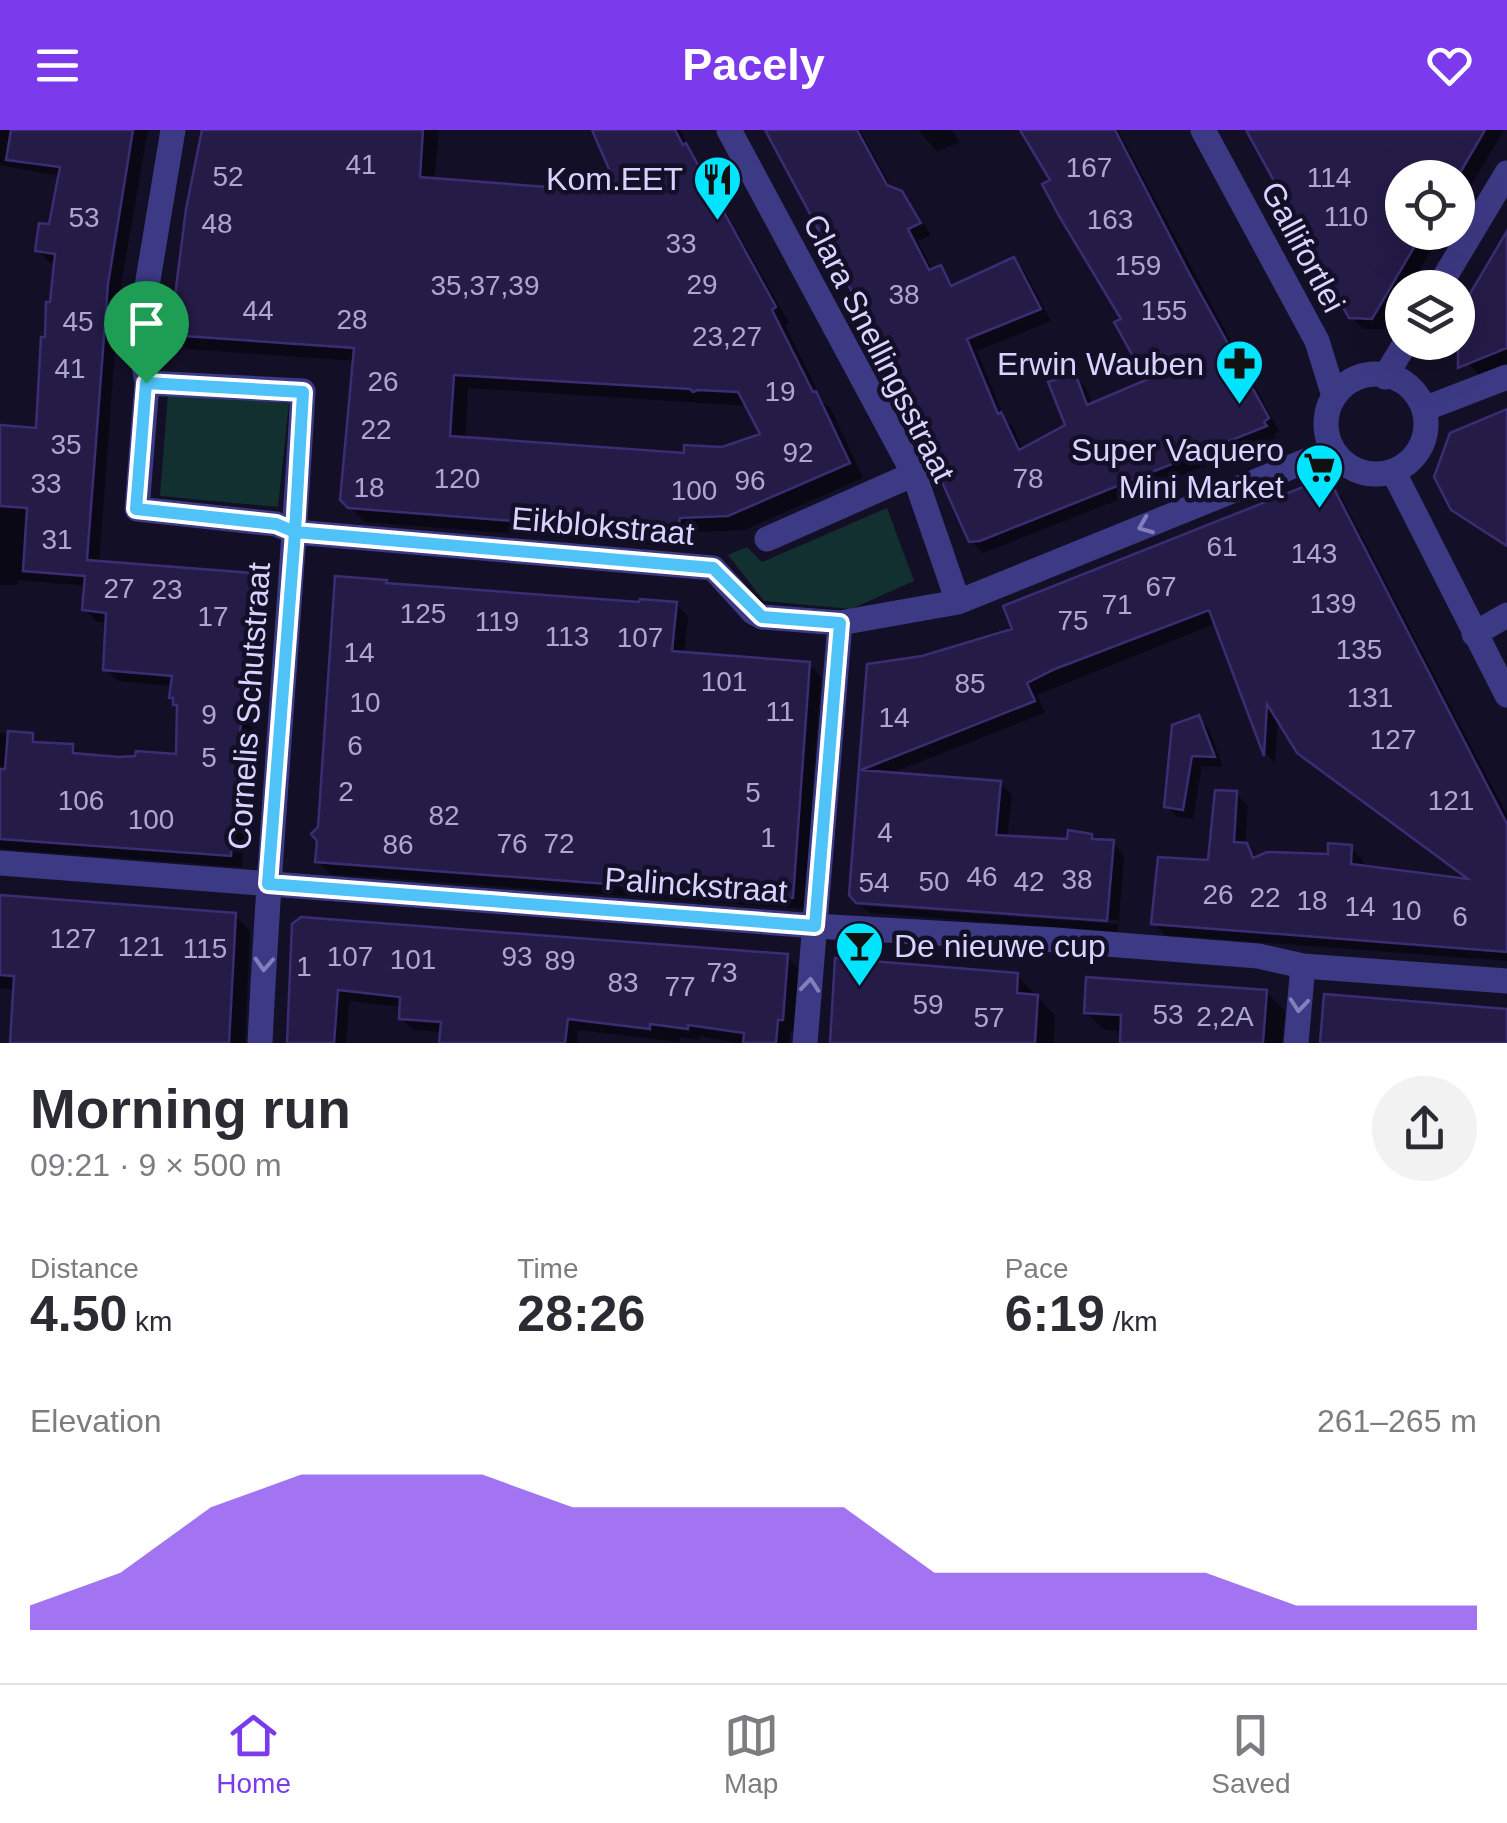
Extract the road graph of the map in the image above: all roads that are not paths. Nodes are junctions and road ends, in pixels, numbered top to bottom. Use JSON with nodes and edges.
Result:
{"nodes":[{"id":1,"x":173,"y":130,"type":"edge"},
{"id":2,"x":729,"y":130,"type":"edge"},
{"id":3,"x":1203,"y":130,"type":"edge"},
{"id":4,"x":1507,"y":173,"type":"edge"},
{"id":5,"x":1449,"y":270,"type":"edge"},
{"id":6,"x":1317,"y":342,"type":"junction"},
{"id":7,"x":1395,"y":360,"type":"edge"},
{"id":8,"x":1359,"y":377,"type":"junction"},
{"id":9,"x":1385,"y":377,"type":"junction"},
{"id":10,"x":1507,"y":377,"type":"edge"},
{"id":11,"x":146,"y":383,"type":"junction"},
{"id":12,"x":1334,"y":396,"type":"junction"},
{"id":13,"x":1424,"y":409,"type":"junction"},
{"id":14,"x":1333,"y":450,"type":"junction"},
{"id":15,"x":1394,"y":473,"type":"junction"},
{"id":16,"x":914,"y":474,"type":"junction"},
{"id":17,"x":295,"y":532,"type":"junction"},
{"id":18,"x":767,"y":539,"type":"dead end"},
{"id":19,"x":958,"y":602,"type":"junction"},
{"id":20,"x":1507,"y":616,"type":"edge"},
{"id":21,"x":840,"y":623,"type":"junction"},
{"id":22,"x":1474,"y":634,"type":"junction"},
{"id":23,"x":1507,"y":695,"type":"edge"},
{"id":24,"x":0,"y":863,"type":"edge"},
{"id":25,"x":268,"y":884,"type":"junction"},
{"id":26,"x":815,"y":926,"type":"junction"},
{"id":27,"x":1303,"y":966,"type":"junction"},
{"id":28,"x":1507,"y":981,"type":"edge"},
{"id":29,"x":260,"y":1043,"type":"edge"},
{"id":30,"x":805,"y":1043,"type":"edge"},
{"id":31,"x":1296,"y":1043,"type":"edge"}],
"edges":[{"from":1,"to":11,"type":"street","name":"Cornelis Schutstraat"},
{"from":2,"to":16,"type":"street","name":"Clara Snellingsstraat"},
{"from":3,"to":6,"type":"street","name":"Gallifortlei"},
{"from":4,"to":5,"type":"street"},
{"from":6,"to":8,"type":"street","name":"Gallifortlei"},
{"from":6,"to":12,"type":"street","name":"Gallifortlei"},
{"from":7,"to":9,"type":"street"},
{"from":8,"to":9,"type":"street"},
{"from":8,"to":12,"type":"street"},
{"from":9,"to":13,"type":"street"},
{"from":10,"to":13,"type":"street"},
{"from":11,"to":17,"type":"street","name":"Cornelis Schutstraat"},
{"from":11,"to":17,"type":"street","name":"Cornelis Schutstraat"},
{"from":12,"to":14,"type":"street"},
{"from":13,"to":15,"type":"street"},
{"from":14,"to":15,"type":"street"},
{"from":14,"to":19,"type":"street","name":"Eikblokstraat","one_way":true},
{"from":15,"to":22,"type":"street"},
{"from":16,"to":18,"type":"street"},
{"from":16,"to":19,"type":"street","name":"Clara Snellingsstraat"},
{"from":17,"to":21,"type":"street","name":"Eikblokstraat"},
{"from":17,"to":25,"type":"street","name":"Cornelis Schutstraat"},
{"from":19,"to":21,"type":"street","name":"Eikblokstraat"},
{"from":20,"to":22,"type":"street"},
{"from":21,"to":26,"type":"street"},
{"from":22,"to":23,"type":"street"},
{"from":24,"to":25,"type":"street","name":"Palinckstraat"},
{"from":25,"to":26,"type":"street","name":"Palinckstraat"},
{"from":25,"to":29,"type":"street","name":"Cornelis Schutstraat","one_way":true},
{"from":26,"to":27,"type":"street","name":"Palinckstraat"},
{"from":30,"to":26,"type":"street","one_way":true},
{"from":27,"to":28,"type":"street","name":"Palinckstraat"},
{"from":27,"to":31,"type":"street","one_way":true}]}
